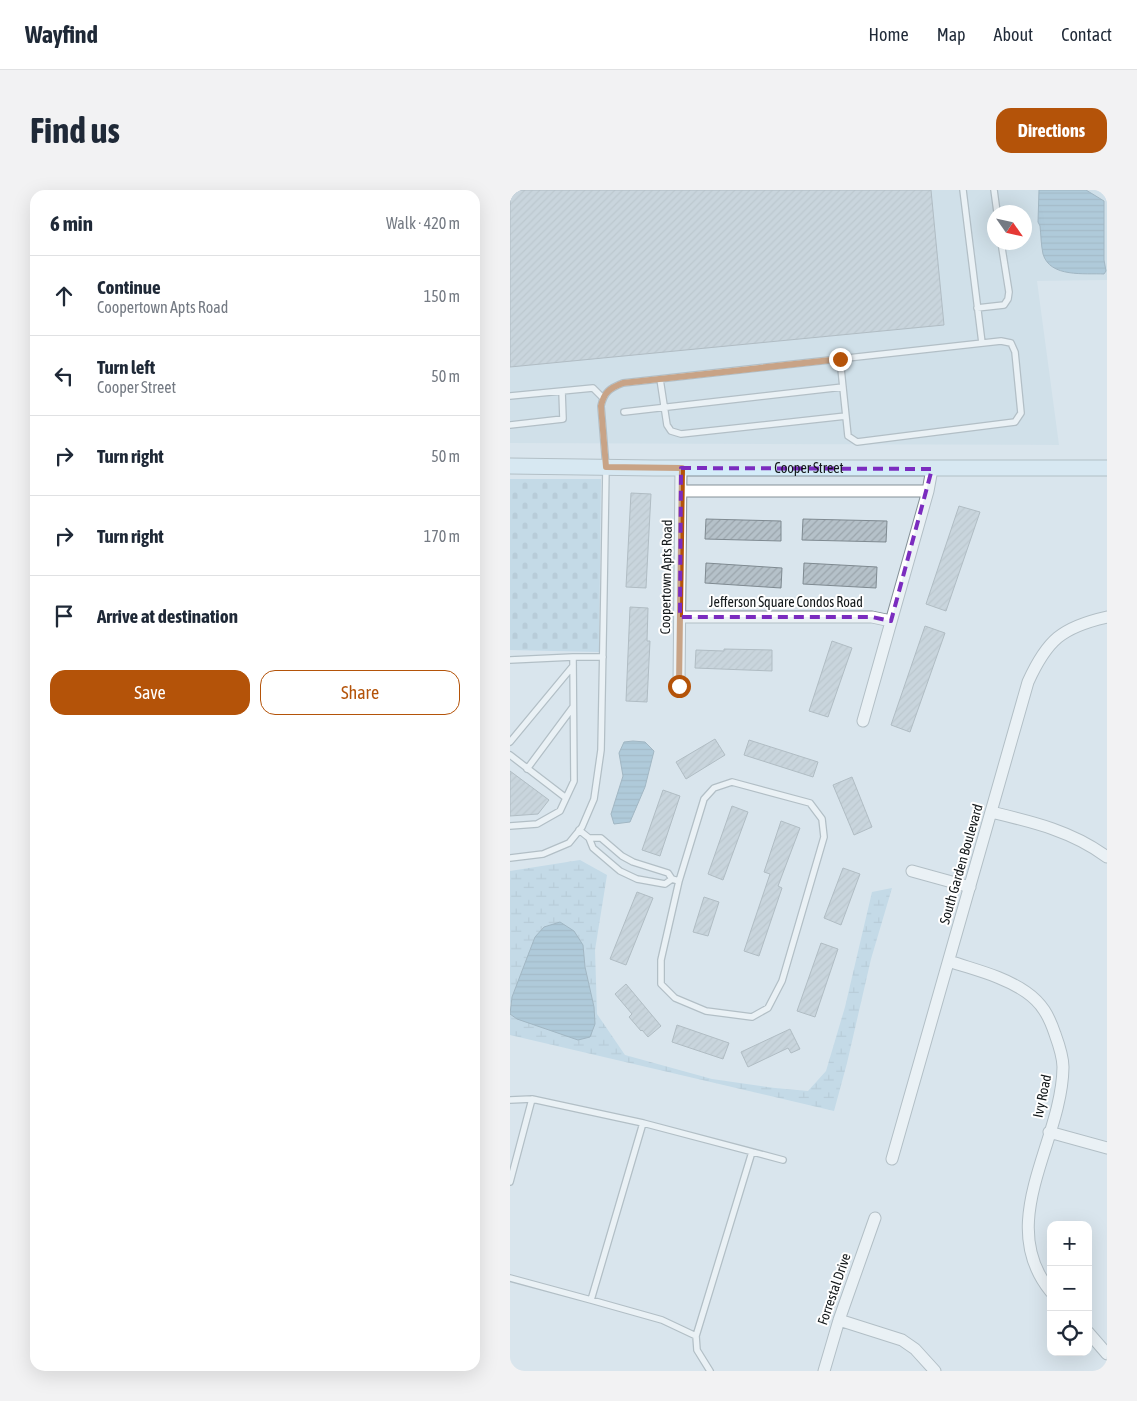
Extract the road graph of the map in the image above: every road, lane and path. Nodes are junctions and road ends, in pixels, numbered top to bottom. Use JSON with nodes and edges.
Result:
{"nodes":[{"id":1,"x":962,"y":190,"type":"edge"},
{"id":2,"x":994,"y":190,"type":"edge"},
{"id":3,"x":996,"y":205,"type":"edge"},
{"id":4,"x":1003,"y":250,"type":"edge"},
{"id":5,"x":977,"y":308,"type":"junction"},
{"id":6,"x":982,"y":343,"type":"junction"},
{"id":7,"x":840,"y":359,"type":"junction"},
{"id":8,"x":660,"y":379,"type":"junction"},
{"id":9,"x":843,"y":386,"type":"junction"},
{"id":10,"x":562,"y":391,"type":"junction"},
{"id":11,"x":510,"y":396,"type":"edge"},
{"id":12,"x":603,"y":398,"type":"junction"},
{"id":13,"x":664,"y":406,"type":"junction"},
{"id":14,"x":624,"y":412,"type":"dead end"},
{"id":15,"x":846,"y":416,"type":"junction"},
{"id":16,"x":510,"y":425,"type":"edge"},
{"id":17,"x":510,"y":466,"type":"edge"},
{"id":18,"x":606,"y":467,"type":"junction"},
{"id":19,"x":682,"y":468,"type":"junction"},
{"id":20,"x":932,"y":468,"type":"junction"},
{"id":21,"x":1107,"y":468,"type":"edge"},
{"id":22,"x":682,"y":491,"type":"junction"},
{"id":23,"x":928,"y":491,"type":"junction"},
{"id":24,"x":680,"y":616,"type":"junction"},
{"id":25,"x":1107,"y":617,"type":"edge"},
{"id":26,"x":891,"y":622,"type":"junction"},
{"id":27,"x":573,"y":657,"type":"junction"},
{"id":28,"x":603,"y":657,"type":"junction"},
{"id":29,"x":510,"y":660,"type":"edge"},
{"id":30,"x":573,"y":666,"type":"junction"},
{"id":31,"x":679,"y":686,"type":"dead end"},
{"id":32,"x":573,"y":707,"type":"junction"},
{"id":33,"x":863,"y":721,"type":"dead end"},
{"id":34,"x":510,"y":742,"type":"edge"},
{"id":35,"x":510,"y":756,"type":"edge"},
{"id":36,"x":527,"y":769,"type":"junction"},
{"id":37,"x":566,"y":798,"type":"junction"},
{"id":38,"x":991,"y":812,"type":"junction"},
{"id":39,"x":510,"y":826,"type":"edge"},
{"id":40,"x":579,"y":830,"type":"junction"},
{"id":41,"x":590,"y":838,"type":"junction"},
{"id":42,"x":1107,"y":857,"type":"edge"},
{"id":43,"x":510,"y":858,"type":"edge"},
{"id":44,"x":912,"y":871,"type":"dead end"},
{"id":45,"x":676,"y":880,"type":"junction"},
{"id":46,"x":970,"y":887,"type":"junction"},
{"id":47,"x":949,"y":961,"type":"junction"},
{"id":48,"x":532,"y":1099,"type":"junction"},
{"id":49,"x":510,"y":1100,"type":"edge"},
{"id":50,"x":643,"y":1123,"type":"junction"},
{"id":51,"x":1049,"y":1132,"type":"junction"},
{"id":52,"x":1107,"y":1148,"type":"edge"},
{"id":53,"x":752,"y":1152,"type":"junction"},
{"id":54,"x":892,"y":1159,"type":"dead end"},
{"id":55,"x":783,"y":1160,"type":"dead end"},
{"id":56,"x":510,"y":1182,"type":"edge"},
{"id":57,"x":875,"y":1218,"type":"dead end"},
{"id":58,"x":510,"y":1278,"type":"edge"},
{"id":59,"x":1047,"y":1287,"type":"edge"},
{"id":60,"x":592,"y":1300,"type":"junction"},
{"id":61,"x":839,"y":1320,"type":"junction"},
{"id":62,"x":696,"y":1336,"type":"junction"},
{"id":63,"x":1092,"y":1337,"type":"edge"},
{"id":64,"x":1107,"y":1354,"type":"edge"},
{"id":65,"x":710,"y":1371,"type":"edge"},
{"id":66,"x":824,"y":1371,"type":"edge"},
{"id":67,"x":935,"y":1371,"type":"edge"}],
"edges":[{"from":1,"to":5,"type":"lane"},
{"from":2,"to":3,"type":"lane"},
{"from":4,"to":5,"type":"lane"},
{"from":5,"to":6,"type":"lane"},
{"from":6,"to":7,"type":"lane"},
{"from":6,"to":15,"type":"lane"},
{"from":7,"to":8,"type":"lane"},
{"from":7,"to":9,"type":"lane"},
{"from":8,"to":12,"type":"lane"},
{"from":8,"to":13,"type":"lane"},
{"from":9,"to":13,"type":"lane"},
{"from":9,"to":15,"type":"lane"},
{"from":10,"to":11,"type":"lane"},
{"from":10,"to":12,"type":"lane"},
{"from":10,"to":16,"type":"lane"},
{"from":12,"to":18,"type":"lane"},
{"from":13,"to":14,"type":"lane"},
{"from":13,"to":15,"type":"lane"},
{"from":17,"to":18,"type":"street","name":"Cooper Street"},
{"from":18,"to":19,"type":"street","name":"Cooper Street"},
{"from":18,"to":28,"type":"lane"},
{"from":19,"to":20,"type":"street","name":"Cooper Street"},
{"from":19,"to":22,"type":"street","name":"Coopertown Apts Road"},
{"from":20,"to":21,"type":"street","name":"Cooper Street"},
{"from":20,"to":23,"type":"street"},
{"from":22,"to":23,"type":"street"},
{"from":22,"to":24,"type":"street","name":"Coopertown Apts Road"},
{"from":23,"to":26,"type":"street"},
{"from":24,"to":26,"type":"street","name":"Jefferson Square Condos Road"},
{"from":24,"to":31,"type":"street","name":"Coopertown Apts Road"},
{"from":25,"to":38,"type":"street","name":"South Garden Boulevard"},
{"from":26,"to":33,"type":"street"},
{"from":27,"to":28,"type":"lane"},
{"from":27,"to":29,"type":"lane"},
{"from":27,"to":30,"type":"lane"},
{"from":28,"to":40,"type":"lane"},
{"from":30,"to":32,"type":"lane"},
{"from":30,"to":34,"type":"lane"},
{"from":32,"to":36,"type":"lane"},
{"from":32,"to":37,"type":"lane"},
{"from":35,"to":36,"type":"lane"},
{"from":36,"to":37,"type":"lane"},
{"from":37,"to":39,"type":"lane"},
{"from":38,"to":42,"type":"street"},
{"from":38,"to":46,"type":"street","name":"South Garden Boulevard"},
{"from":40,"to":41,"type":"lane"},
{"from":40,"to":43,"type":"lane"},
{"from":41,"to":45,"type":"lane"},
{"from":41,"to":45,"type":"lane"},
{"from":44,"to":46,"type":"street"},
{"from":45,"to":45,"type":"lane"},
{"from":46,"to":47,"type":"street","name":"South Garden Boulevard"},
{"from":47,"to":51,"type":"street","name":"Ivy Road"},
{"from":47,"to":54,"type":"street","name":"South Garden Boulevard"},
{"from":48,"to":49,"type":"lane"},
{"from":48,"to":50,"type":"lane"},
{"from":48,"to":56,"type":"lane"},
{"from":50,"to":53,"type":"lane"},
{"from":50,"to":60,"type":"lane"},
{"from":51,"to":52,"type":"street"},
{"from":51,"to":59,"type":"street","name":"Ivy Road"},
{"from":53,"to":55,"type":"lane"},
{"from":53,"to":62,"type":"lane"},
{"from":57,"to":61,"type":"street","name":"Forrestal Drive"},
{"from":58,"to":60,"type":"lane"},
{"from":60,"to":62,"type":"lane"},
{"from":61,"to":66,"type":"street","name":"Forrestal Drive"},
{"from":61,"to":67,"type":"street"},
{"from":62,"to":65,"type":"lane"},
{"from":63,"to":64,"type":"street"}]}
